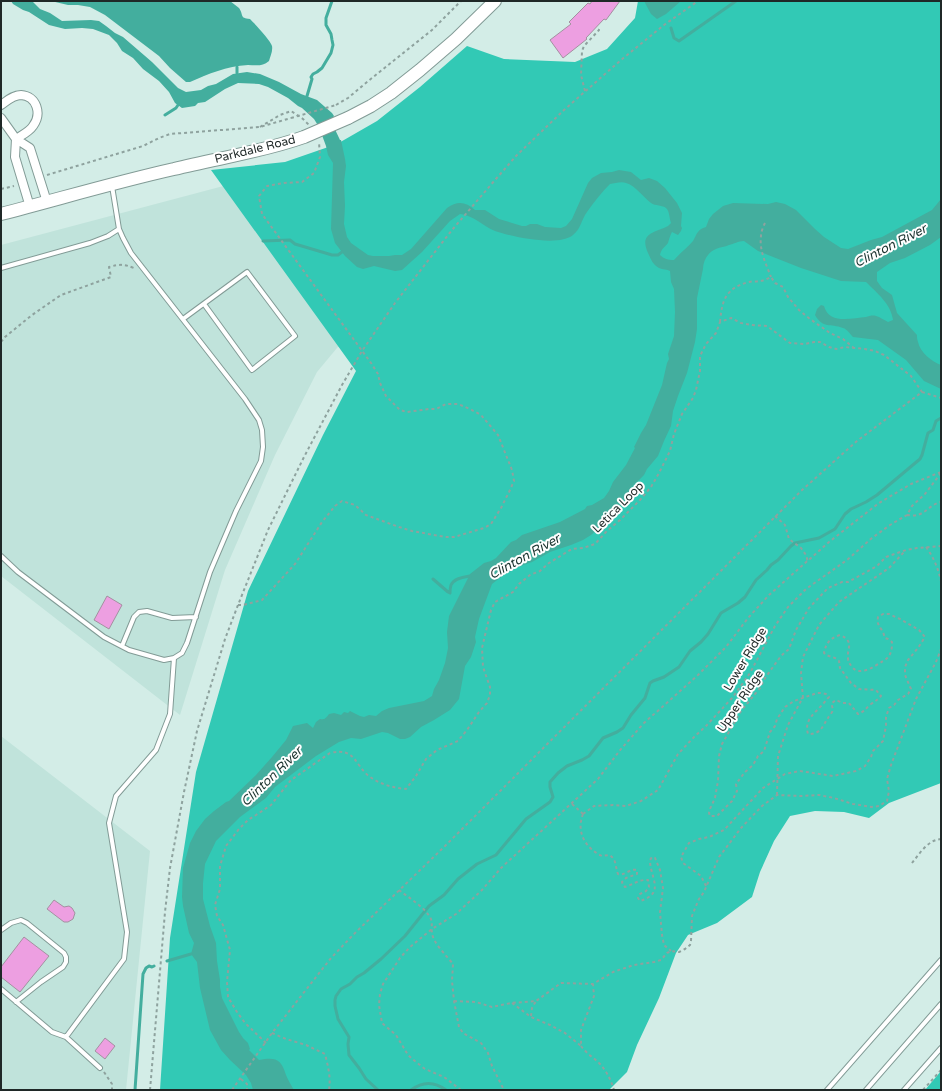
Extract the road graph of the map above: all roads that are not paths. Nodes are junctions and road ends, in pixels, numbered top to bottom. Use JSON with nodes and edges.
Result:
{"nodes":[{"id":1,"x":495,"y":1,"type":"edge"},
{"id":2,"x":1,"y":105,"type":"edge"},
{"id":3,"x":1,"y":118,"type":"edge"},
{"id":4,"x":16,"y":139,"type":"junction"},
{"id":5,"x":111,"y":184,"type":"junction"},
{"id":6,"x":47,"y":202,"type":"junction"},
{"id":7,"x":30,"y":207,"type":"junction"},
{"id":8,"x":1,"y":214,"type":"edge"},
{"id":9,"x":119,"y":229,"type":"junction"},
{"id":10,"x":1,"y":268,"type":"edge"},
{"id":11,"x":204,"y":304,"type":"junction"},
{"id":12,"x":183,"y":320,"type":"junction"},
{"id":13,"x":1,"y":556,"type":"edge"},
{"id":14,"x":196,"y":617,"type":"junction"},
{"id":15,"x":122,"y":646,"type":"junction"},
{"id":16,"x":174,"y":658,"type":"junction"},
{"id":17,"x":1,"y":930,"type":"edge"},
{"id":18,"x":941,"y":960,"type":"edge"},
{"id":19,"x":1,"y":989,"type":"edge"},
{"id":20,"x":16,"y":1002,"type":"junction"},
{"id":21,"x":941,"y":1004,"type":"edge"},
{"id":22,"x":66,"y":1037,"type":"junction"},
{"id":23,"x":941,"y":1048,"type":"edge"},
{"id":24,"x":100,"y":1068,"type":"road end"},
{"id":25,"x":827,"y":1090,"type":"edge"},
{"id":26,"x":866,"y":1090,"type":"edge"},
{"id":27,"x":904,"y":1090,"type":"edge"}],
"edges":[{"from":1,"to":5,"type":"main road","name":"Parkdale Road","bridge":true},
{"from":2,"to":4,"type":"street"},
{"from":3,"to":4,"type":"street"},
{"from":4,"to":6,"type":"street"},
{"from":4,"to":7,"type":"street"},
{"from":5,"to":6,"type":"main road","name":"Parkdale Road"},
{"from":5,"to":9,"type":"lane"},
{"from":6,"to":7,"type":"main road","name":"Parkdale Road"},
{"from":7,"to":8,"type":"main road","name":"Parkdale Road"},
{"from":9,"to":10,"type":"lane"},
{"from":9,"to":12,"type":"lane"},
{"from":11,"to":11,"type":"lane"},
{"from":11,"to":12,"type":"lane"},
{"from":12,"to":14,"type":"lane"},
{"from":13,"to":15,"type":"lane"},
{"from":14,"to":15,"type":"lane"},
{"from":14,"to":16,"type":"lane"},
{"from":15,"to":16,"type":"lane"},
{"from":16,"to":22,"type":"lane"},
{"from":17,"to":20,"type":"lane"},
{"from":18,"to":25,"type":"lane"},
{"from":19,"to":20,"type":"lane"},
{"from":20,"to":22,"type":"lane"},
{"from":21,"to":26,"type":"lane"},
{"from":22,"to":24,"type":"lane"},
{"from":23,"to":27,"type":"lane"}]}
